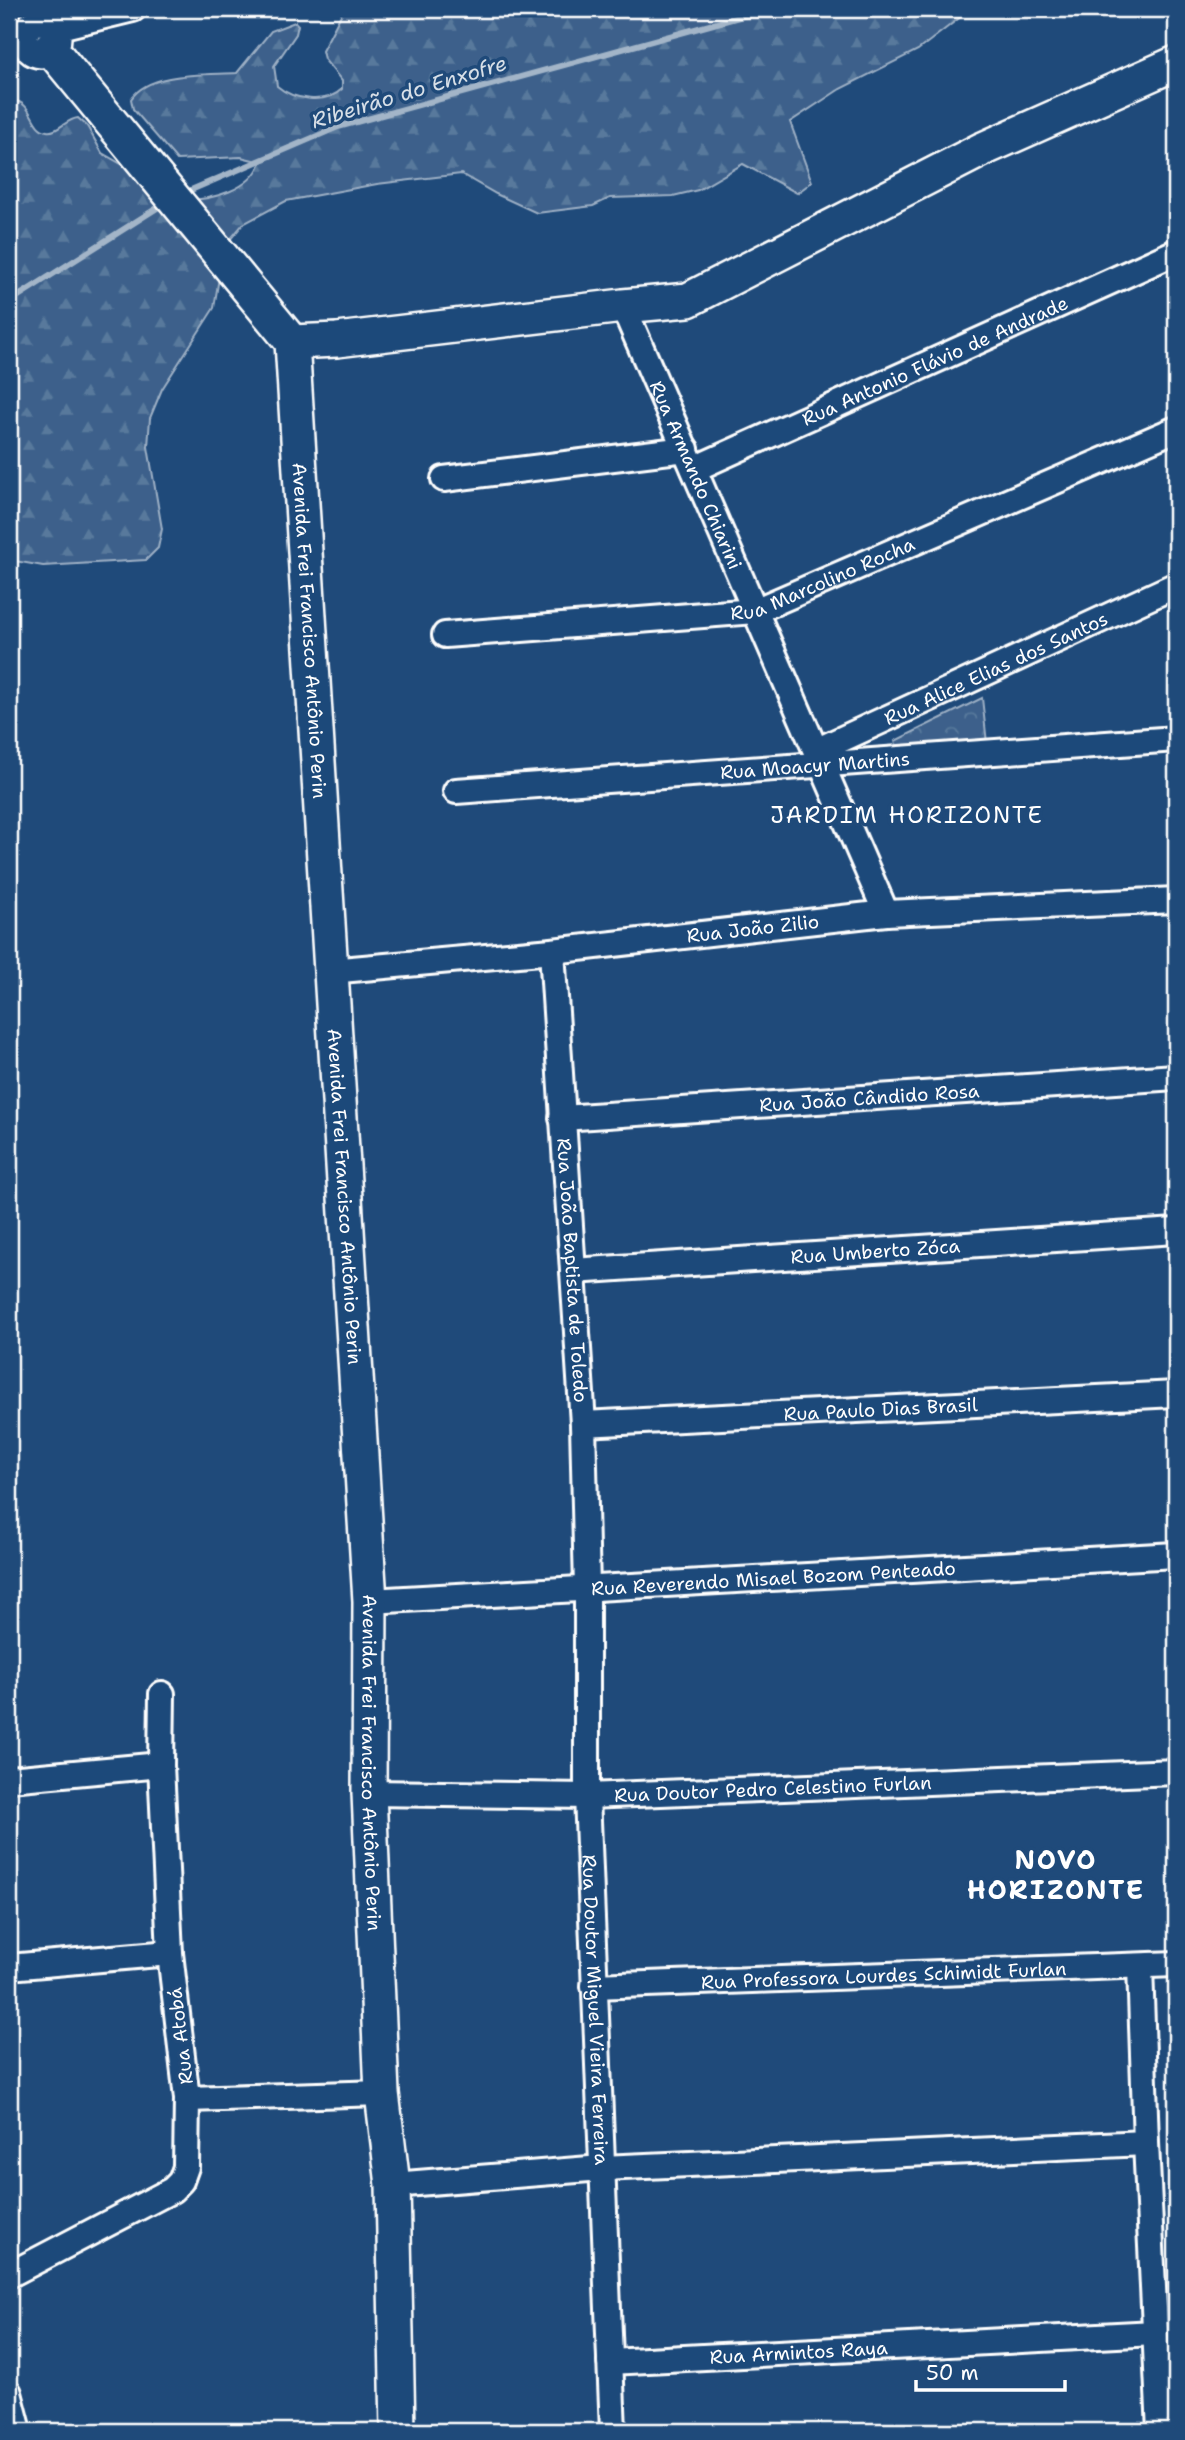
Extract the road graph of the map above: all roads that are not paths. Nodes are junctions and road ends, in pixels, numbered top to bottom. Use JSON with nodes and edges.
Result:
{"nodes":[{"id":1,"x":133,"y":9,"type":"edge"},
{"id":2,"x":34,"y":38,"type":"edge"},
{"id":3,"x":1176,"y":63,"type":"edge"},
{"id":4,"x":1176,"y":252,"type":"edge"},
{"id":5,"x":624,"y":306,"type":"junction"},
{"id":6,"x":292,"y":342,"type":"junction"},
{"id":7,"x":1176,"y":429,"type":"edge"},
{"id":8,"x":690,"y":459,"type":"junction"},
{"id":9,"x":444,"y":479,"type":"dead end"},
{"id":10,"x":1176,"y":585,"type":"edge"},
{"id":11,"x":755,"y":611,"type":"junction"},
{"id":12,"x":445,"y":635,"type":"dead end"},
{"id":13,"x":1176,"y":739,"type":"edge"},
{"id":14,"x":820,"y":758,"type":"junction"},
{"id":15,"x":456,"y":791,"type":"dead end"},
{"id":16,"x":1176,"y":901,"type":"edge"},
{"id":17,"x":886,"y":913,"type":"junction"},
{"id":18,"x":552,"y":951,"type":"junction"},
{"id":19,"x":330,"y":971,"type":"junction"},
{"id":20,"x":1176,"y":1077,"type":"edge"},
{"id":21,"x":562,"y":1118,"type":"junction"},
{"id":22,"x":1176,"y":1231,"type":"edge"},
{"id":23,"x":573,"y":1271,"type":"junction"},
{"id":24,"x":1176,"y":1394,"type":"edge"},
{"id":25,"x":583,"y":1424,"type":"junction"},
{"id":26,"x":1176,"y":1555,"type":"edge"},
{"id":27,"x":587,"y":1589,"type":"junction"},
{"id":28,"x":370,"y":1601,"type":"junction"},
{"id":29,"x":162,"y":1694,"type":"dead end"},
{"id":30,"x":161,"y":1765,"type":"junction"},
{"id":31,"x":1176,"y":1772,"type":"edge"},
{"id":32,"x":9,"y":1779,"type":"edge"},
{"id":33,"x":369,"y":1793,"type":"junction"},
{"id":34,"x":587,"y":1796,"type":"junction"},
{"id":35,"x":170,"y":1953,"type":"junction"},
{"id":36,"x":1176,"y":1964,"type":"edge"},
{"id":37,"x":1140,"y":1966,"type":"junction"},
{"id":38,"x":9,"y":1967,"type":"edge"},
{"id":39,"x":594,"y":1986,"type":"junction"},
{"id":40,"x":382,"y":2093,"type":"junction"},
{"id":41,"x":187,"y":2099,"type":"junction"},
{"id":42,"x":1146,"y":2143,"type":"junction"},
{"id":43,"x":602,"y":2168,"type":"junction"},
{"id":44,"x":393,"y":2185,"type":"junction"},
{"id":45,"x":9,"y":2275,"type":"edge"},
{"id":46,"x":1156,"y":2333,"type":"junction"},
{"id":47,"x":610,"y":2362,"type":"junction"},
{"id":48,"x":9,"y":2393,"type":"edge"},
{"id":49,"x":19,"y":2431,"type":"edge"},
{"id":50,"x":398,"y":2431,"type":"edge"},
{"id":51,"x":613,"y":2431,"type":"edge"},
{"id":52,"x":1160,"y":2431,"type":"edge"}],
"edges":[{"from":1,"to":2,"type":"street"},
{"from":2,"to":6,"type":"street"},
{"from":3,"to":5,"type":"street"},
{"from":4,"to":8,"type":"street","name":"Rua Antonio Flávio de Andrade"},
{"from":5,"to":6,"type":"street"},
{"from":5,"to":8,"type":"street","name":"Rua Armando Chiarini"},
{"from":6,"to":19,"type":"street","name":"Avenida Frei Francisco Antônio Perin"},
{"from":7,"to":11,"type":"street","name":"Rua Marcolino Rocha"},
{"from":8,"to":9,"type":"street","name":"Rua Antonio Flávio de Andrade"},
{"from":8,"to":11,"type":"street","name":"Rua Armando Chiarini"},
{"from":10,"to":14,"type":"street","name":"Rua Alice Elias dos Santos"},
{"from":11,"to":12,"type":"street","name":"Rua Marcolino Rocha"},
{"from":11,"to":14,"type":"street","name":"Rua Armando Chiarini"},
{"from":13,"to":14,"type":"street","name":"Rua Moacyr Martins"},
{"from":14,"to":15,"type":"street","name":"Rua Moacyr Martins"},
{"from":14,"to":17,"type":"street","name":"Rua Armando Chiarini"},
{"from":16,"to":17,"type":"street","name":"Rua João Zilio"},
{"from":17,"to":18,"type":"street","name":"Rua João Zilio"},
{"from":18,"to":19,"type":"street","name":"Rua João Zilio"},
{"from":18,"to":21,"type":"street","name":"Rua João Baptista de Toledo"},
{"from":19,"to":28,"type":"street","name":"Avenida Frei Francisco Antônio Perin"},
{"from":20,"to":21,"type":"street","name":"Rua João Cândido Rosa"},
{"from":21,"to":23,"type":"street","name":"Rua João Baptista de Toledo"},
{"from":22,"to":23,"type":"street","name":"Rua Umberto Zóca"},
{"from":23,"to":25,"type":"street","name":"Rua João Baptista de Toledo"},
{"from":24,"to":25,"type":"street","name":"Rua Paulo Dias Brasil"},
{"from":25,"to":27,"type":"street","name":"Rua João Baptista de Toledo"},
{"from":26,"to":27,"type":"street","name":"Rua Reverendo Misael Bozom Penteado"},
{"from":27,"to":28,"type":"street","name":"Rua Reverendo Misael Bozom Penteado"},
{"from":27,"to":34,"type":"street","name":"Rua Doutor Miguel Vieira Ferreira"},
{"from":28,"to":33,"type":"street","name":"Avenida Frei Francisco Antônio Perin"},
{"from":29,"to":30,"type":"street","name":"Rua Atobá"},
{"from":30,"to":32,"type":"street"},
{"from":30,"to":35,"type":"street","name":"Rua Atobá"},
{"from":31,"to":34,"type":"street","name":"Rua Doutor Pedro Celestino Furlan"},
{"from":33,"to":34,"type":"street","name":"Rua Doutor Pedro Celestino Furlan"},
{"from":33,"to":40,"type":"street","name":"Avenida Frei Francisco Antônio Perin"},
{"from":34,"to":39,"type":"street","name":"Rua Doutor Miguel Vieira Ferreira"},
{"from":35,"to":38,"type":"street"},
{"from":35,"to":41,"type":"street","name":"Rua Atobá"},
{"from":36,"to":37,"type":"street","name":"Rua Professora Lourdes Schimidt Furlan"},
{"from":37,"to":39,"type":"street","name":"Rua Professora Lourdes Schimidt Furlan"},
{"from":37,"to":42,"type":"street"},
{"from":39,"to":43,"type":"street","name":"Rua Doutor Miguel Vieira Ferreira"},
{"from":40,"to":41,"type":"street"},
{"from":40,"to":44,"type":"street","name":"Avenida Frei Francisco Antônio Perin"},
{"from":41,"to":45,"type":"street","name":"Rua Atobá"},
{"from":42,"to":43,"type":"street"},
{"from":42,"to":46,"type":"street"},
{"from":43,"to":44,"type":"street"},
{"from":43,"to":47,"type":"street","name":"Rua Doutor Miguel Vieira Ferreira"},
{"from":44,"to":50,"type":"street","name":"Avenida Frei Francisco Antônio Perin"},
{"from":46,"to":47,"type":"street","name":"Rua Armintos Raya"},
{"from":46,"to":52,"type":"street"},
{"from":47,"to":51,"type":"street","name":"Rua Doutor Miguel Vieira Ferreira"},
{"from":48,"to":49,"type":"street"}]}
